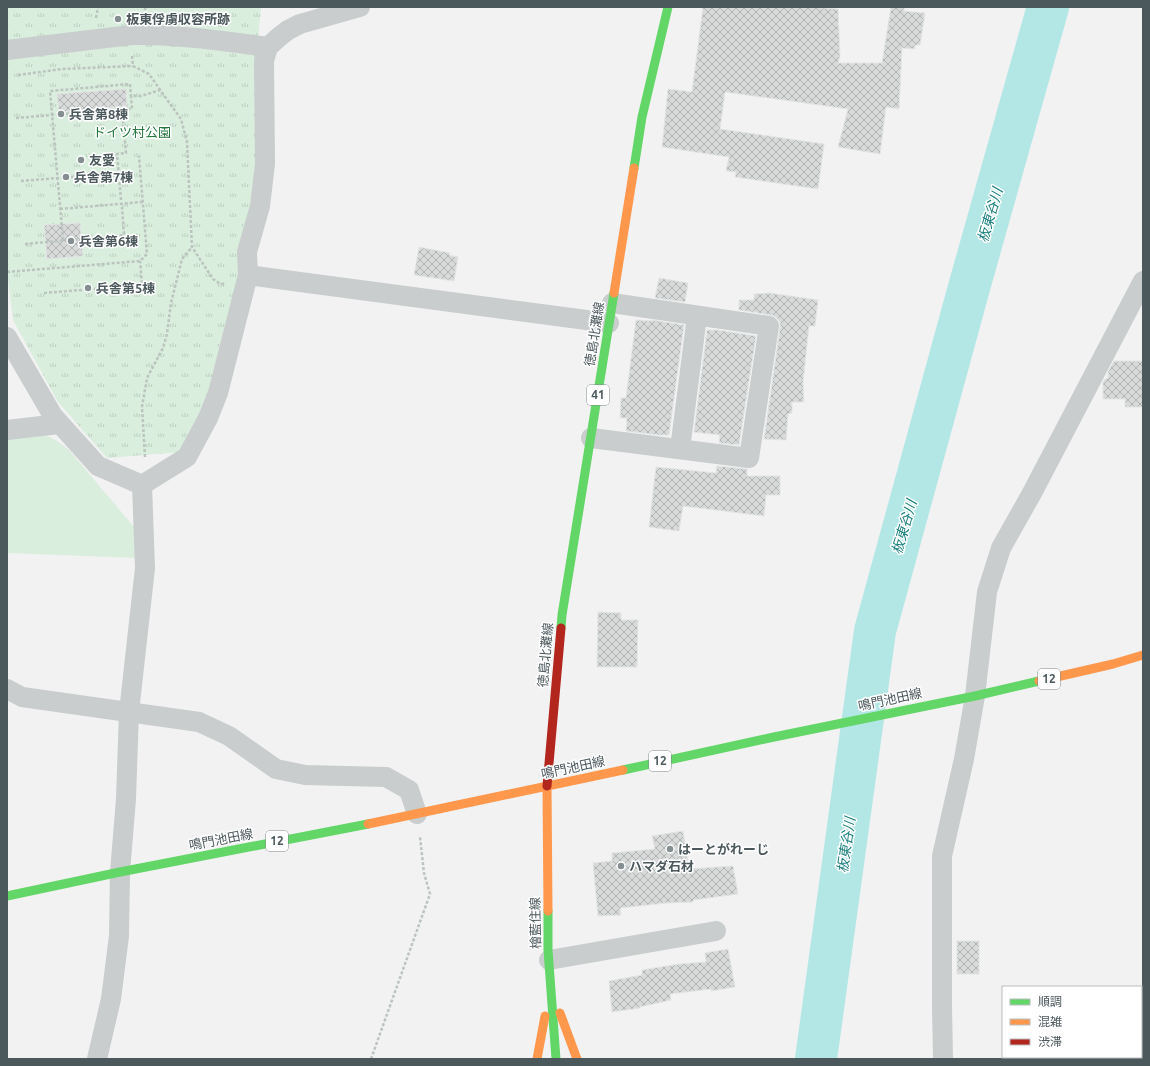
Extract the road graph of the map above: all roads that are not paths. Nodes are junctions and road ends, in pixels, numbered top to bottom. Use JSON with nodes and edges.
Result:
{"nodes":[{"id":1,"x":360,"y":7,"type":"edge"},
{"id":2,"x":668,"y":7,"type":"edge"},
{"id":3,"x":268,"y":47,"type":"junction"},
{"id":4,"x":7,"y":50,"type":"edge"},
{"id":5,"x":1143,"y":280,"type":"edge"},
{"id":6,"x":246,"y":282,"type":"junction"},
{"id":7,"x":612,"y":303,"type":"junction"},
{"id":8,"x":697,"y":316,"type":"junction"},
{"id":9,"x":609,"y":323,"type":"junction"},
{"id":10,"x":7,"y":337,"type":"edge"},
{"id":11,"x":59,"y":424,"type":"junction"},
{"id":12,"x":7,"y":430,"type":"edge"},
{"id":13,"x":591,"y":438,"type":"junction"},
{"id":14,"x":680,"y":449,"type":"junction"},
{"id":15,"x":142,"y":485,"type":"junction"},
{"id":16,"x":1143,"y":655,"type":"edge"},
{"id":17,"x":7,"y":689,"type":"edge"},
{"id":18,"x":975,"y":696,"type":"junction"},
{"id":19,"x":129,"y":712,"type":"junction"},
{"id":20,"x":547,"y":786,"type":"junction"},
{"id":21,"x":417,"y":814,"type":"junction"},
{"id":22,"x":120,"y":872,"type":"junction"},
{"id":23,"x":7,"y":896,"type":"edge"},
{"id":24,"x":716,"y":931,"type":"dead end"},
{"id":25,"x":548,"y":960,"type":"junction"},
{"id":26,"x":551,"y":990,"type":"junction"},
{"id":27,"x":97,"y":1059,"type":"edge"},
{"id":28,"x":536,"y":1059,"type":"edge"},
{"id":29,"x":556,"y":1059,"type":"edge"},
{"id":30,"x":576,"y":1059,"type":"edge"},
{"id":31,"x":943,"y":1059,"type":"edge"}],
"edges":[{"from":1,"to":3,"type":"street"},
{"from":2,"to":7,"type":"main road","name":"徳島北灘線","number":"41"},
{"from":3,"to":4,"type":"street"},
{"from":3,"to":6,"type":"street"},
{"from":5,"to":18,"type":"street"},
{"from":6,"to":9,"type":"street"},
{"from":6,"to":15,"type":"street"},
{"from":7,"to":8,"type":"street"},
{"from":7,"to":9,"type":"main road","name":"徳島北灘線","number":"41"},
{"from":8,"to":14,"type":"street"},
{"from":8,"to":14,"type":"street"},
{"from":9,"to":13,"type":"main road","name":"徳島北灘線","number":"41"},
{"from":10,"to":11,"type":"street"},
{"from":11,"to":12,"type":"street"},
{"from":11,"to":15,"type":"street"},
{"from":13,"to":14,"type":"street"},
{"from":13,"to":20,"type":"main road","name":"徳島北灘線","number":"41"},
{"from":15,"to":19,"type":"street"},
{"from":16,"to":18,"type":"main road","name":"鳴門池田線","number":"12"},
{"from":17,"to":19,"type":"street"},
{"from":18,"to":20,"type":"main road","name":"鳴門池田線","number":"12"},
{"from":18,"to":31,"type":"street"},
{"from":19,"to":21,"type":"street"},
{"from":19,"to":22,"type":"street"},
{"from":20,"to":21,"type":"main road","name":"鳴門池田線","number":"12"},
{"from":20,"to":25,"type":"main road","name":"檜藍住線"},
{"from":21,"to":22,"type":"main road","name":"鳴門池田線","number":"12"},
{"from":22,"to":23,"type":"main road","name":"鳴門池田線","number":"12"},
{"from":22,"to":27,"type":"street"},
{"from":24,"to":25,"type":"street"},
{"from":25,"to":26,"type":"main road","name":"檜藍住線"},
{"from":26,"to":28,"type":"main road"},
{"from":26,"to":29,"type":"main road","name":"檜藍住線"},
{"from":26,"to":30,"type":"main road"}]}
